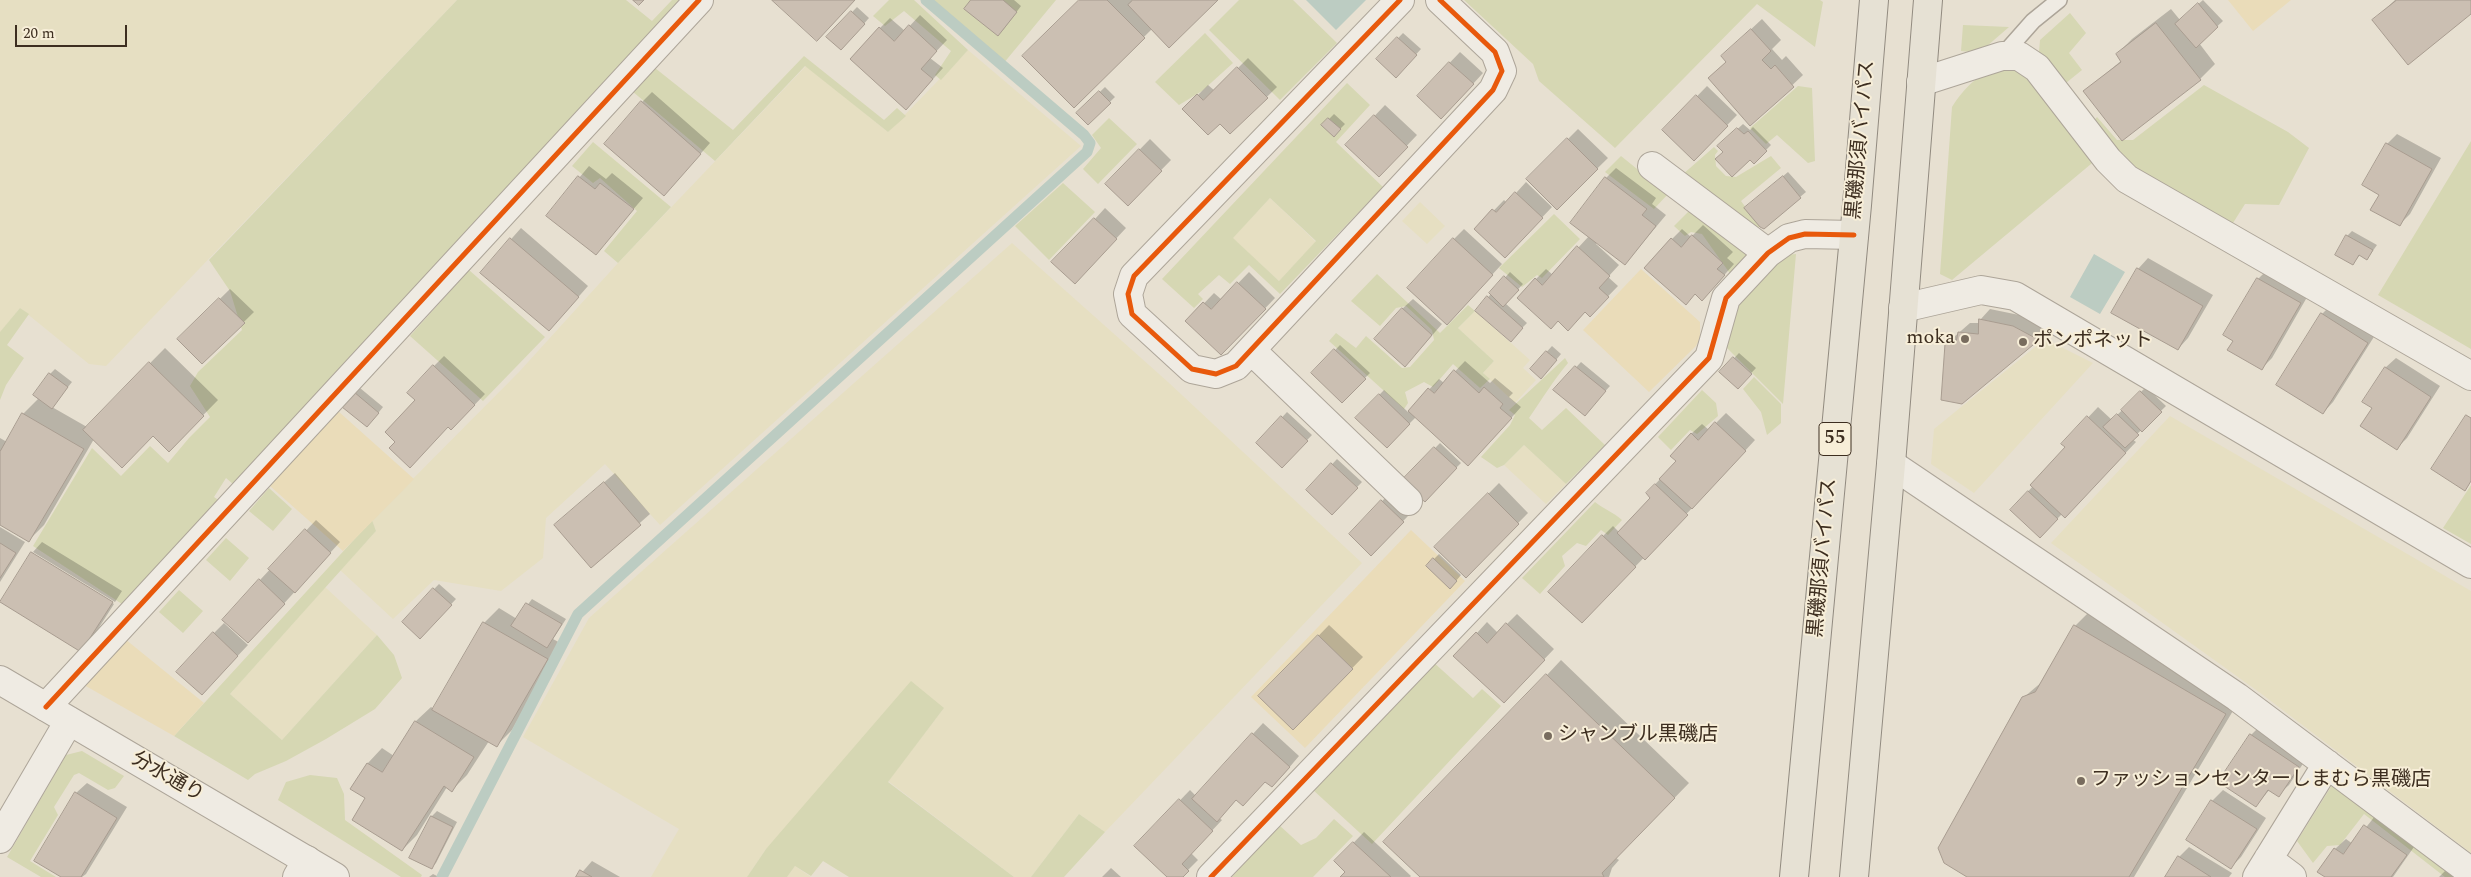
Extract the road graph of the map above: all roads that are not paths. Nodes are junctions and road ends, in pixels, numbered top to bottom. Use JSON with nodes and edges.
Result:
{"nodes":[{"id":1,"x":699,"y":0,"type":"edge"},
{"id":2,"x":1400,"y":0,"type":"edge"},
{"id":3,"x":1440,"y":0,"type":"edge"},
{"id":4,"x":1928,"y":0,"type":"edge"},
{"id":5,"x":2059,"y":0,"type":"edge"},
{"id":6,"x":1868,"y":4,"type":"edge"},
{"id":7,"x":2002,"y":56,"type":"junction"},
{"id":8,"x":1921,"y":82,"type":"junction"},
{"id":9,"x":1652,"y":166,"type":"dead end"},
{"id":10,"x":1854,"y":235,"type":"junction"},
{"id":11,"x":1768,"y":253,"type":"junction"},
{"id":12,"x":1903,"y":308,"type":"junction"},
{"id":13,"x":1251,"y":350,"type":"junction"},
{"id":14,"x":2471,"y":376,"type":"edge"},
{"id":15,"x":1891,"y":464,"type":"junction"},
{"id":16,"x":1408,"y":501,"type":"dead end"},
{"id":17,"x":2471,"y":564,"type":"edge"},
{"id":18,"x":0,"y":680,"type":"edge"},
{"id":19,"x":46,"y":707,"type":"junction"},
{"id":20,"x":69,"y":721,"type":"junction"},
{"id":21,"x":2327,"y":764,"type":"junction"},
{"id":22,"x":0,"y":838,"type":"edge"},
{"id":23,"x":2263,"y":868,"type":"edge"},
{"id":24,"x":302,"y":869,"type":"edge"},
{"id":25,"x":2471,"y":872,"type":"edge"},
{"id":26,"x":335,"y":877,"type":"edge"},
{"id":27,"x":1211,"y":877,"type":"edge"},
{"id":28,"x":1794,"y":877,"type":"edge"},
{"id":29,"x":1854,"y":877,"type":"edge"},
{"id":30,"x":2292,"y":877,"type":"edge"}],
"edges":[{"from":1,"to":19,"type":"street"},
{"from":2,"to":13,"type":"street"},
{"from":3,"to":13,"type":"street"},
{"from":4,"to":8,"type":"main road"},
{"from":5,"to":7,"type":"lane"},
{"from":6,"to":10,"type":"main road","name":"黒磯那須バイパス","number":"55"},
{"from":7,"to":8,"type":"street"},
{"from":7,"to":14,"type":"street"},
{"from":8,"to":12,"type":"main road"},
{"from":9,"to":11,"type":"street"},
{"from":10,"to":11,"type":"street"},
{"from":10,"to":28,"type":"main road","name":"黒磯那須バイパス","number":"55"},
{"from":11,"to":27,"type":"street"},
{"from":12,"to":15,"type":"main road"},
{"from":12,"to":17,"type":"street"},
{"from":13,"to":16,"type":"street"},
{"from":15,"to":21,"type":"street"},
{"from":15,"to":29,"type":"main road"},
{"from":18,"to":19,"type":"street","name":"分水通り"},
{"from":19,"to":20,"type":"street","name":"分水通り"},
{"from":20,"to":22,"type":"street"},
{"from":20,"to":24,"type":"street","name":"分水通り"},
{"from":21,"to":23,"type":"street"},
{"from":21,"to":25,"type":"street"},
{"from":23,"to":30,"type":"street"},
{"from":24,"to":26,"type":"street","name":"分水通り"}]}
